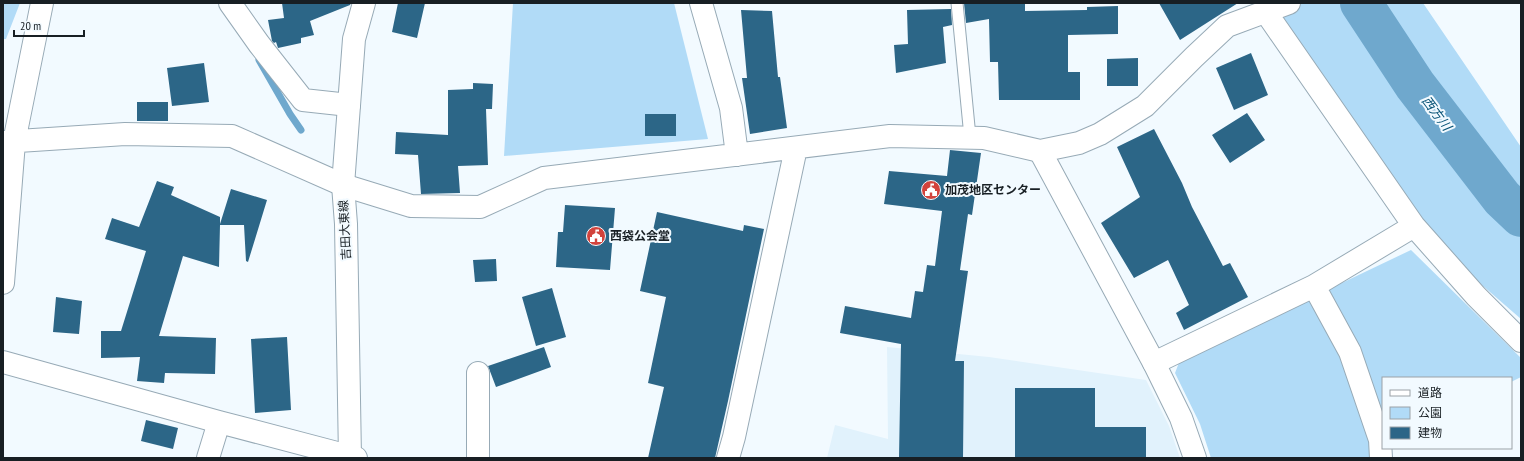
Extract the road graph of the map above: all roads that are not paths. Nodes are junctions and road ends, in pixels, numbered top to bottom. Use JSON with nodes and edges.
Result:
{"nodes":[{"id":1,"x":42,"y":3,"type":"edge"},
{"id":2,"x":230,"y":3,"type":"edge"},
{"id":3,"x":364,"y":3,"type":"edge"},
{"id":4,"x":701,"y":3,"type":"edge"},
{"id":5,"x":957,"y":3,"type":"edge"},
{"id":6,"x":1272,"y":7,"type":"edge"},
{"id":7,"x":348,"y":105,"type":"junction"},
{"id":8,"x":970,"y":138,"type":"junction"},
{"id":9,"x":9,"y":142,"type":"edge"},
{"id":10,"x":796,"y":148,"type":"junction"},
{"id":11,"x":1040,"y":151,"type":"junction"},
{"id":12,"x":737,"y":155,"type":"junction"},
{"id":13,"x":343,"y":185,"type":"junction"},
{"id":14,"x":1414,"y":226,"type":"junction"},
{"id":15,"x":3,"y":283,"type":"edge"},
{"id":16,"x":1314,"y":286,"type":"junction"},
{"id":17,"x":1521,"y":341,"type":"edge"},
{"id":18,"x":3,"y":362,"type":"edge"},
{"id":19,"x":1154,"y":363,"type":"junction"},
{"id":20,"x":478,"y":373,"type":"dead end"},
{"id":21,"x":219,"y":422,"type":"junction"},
{"id":22,"x":208,"y":458,"type":"edge"},
{"id":23,"x":352,"y":458,"type":"edge"},
{"id":24,"x":478,"y":458,"type":"edge"},
{"id":25,"x":728,"y":458,"type":"edge"},
{"id":26,"x":1195,"y":458,"type":"edge"},
{"id":27,"x":1381,"y":458,"type":"edge"}],
"edges":[{"from":1,"to":9,"type":"street"},
{"from":2,"to":7,"type":"street"},
{"from":3,"to":7,"type":"street","name":"吉田大東線"},
{"from":4,"to":12,"type":"street"},
{"from":5,"to":8,"type":"lane"},
{"from":6,"to":11,"type":"street"},
{"from":6,"to":14,"type":"street"},
{"from":7,"to":13,"type":"street","name":"吉田大東線"},
{"from":8,"to":10,"type":"street"},
{"from":8,"to":11,"type":"street"},
{"from":9,"to":13,"type":"street"},
{"from":9,"to":15,"type":"street"},
{"from":10,"to":12,"type":"street"},
{"from":10,"to":25,"type":"street"},
{"from":11,"to":19,"type":"street"},
{"from":12,"to":13,"type":"street"},
{"from":13,"to":23,"type":"street","name":"吉田大東線"},
{"from":14,"to":16,"type":"street"},
{"from":14,"to":17,"type":"street"},
{"from":16,"to":19,"type":"street"},
{"from":16,"to":27,"type":"street"},
{"from":18,"to":21,"type":"street"},
{"from":19,"to":26,"type":"street"},
{"from":20,"to":24,"type":"street"},
{"from":21,"to":22,"type":"street"},
{"from":21,"to":23,"type":"street"}]}
